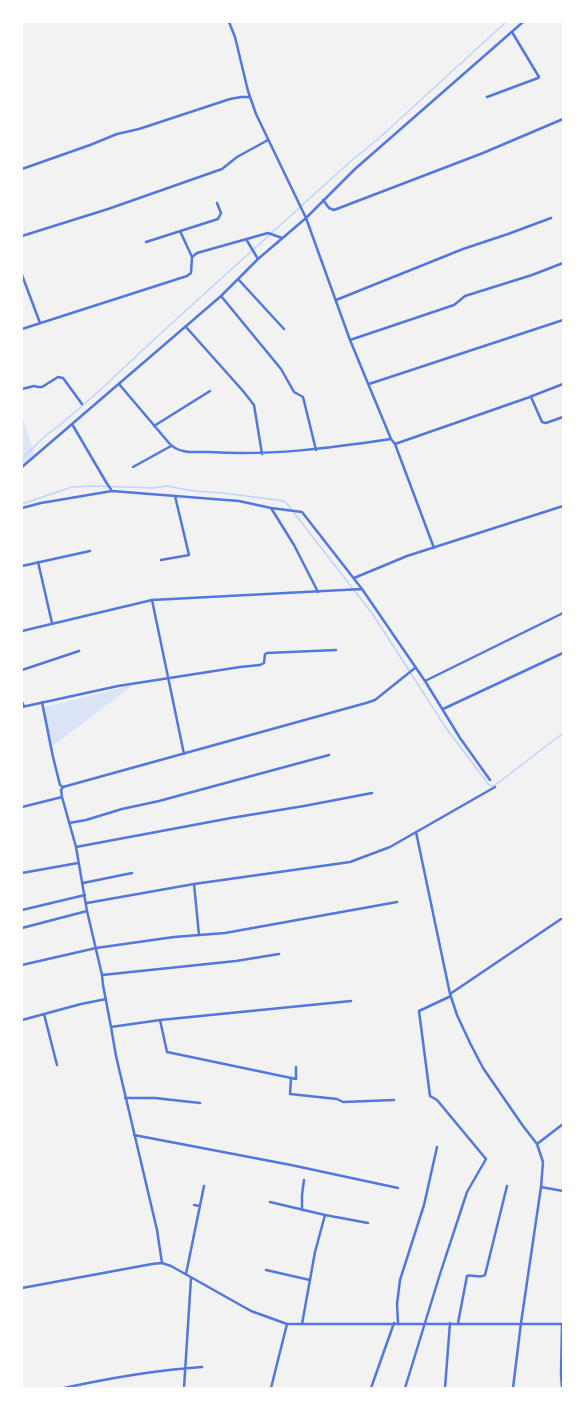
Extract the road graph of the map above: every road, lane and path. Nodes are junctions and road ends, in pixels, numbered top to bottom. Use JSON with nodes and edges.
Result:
{"nodes":[{"id":1,"x":229,"y":22,"type":"edge"},
{"id":2,"x":523,"y":22,"type":"edge"},
{"id":3,"x":512,"y":32,"type":"junction"},
{"id":4,"x":250,"y":97,"type":"junction"},
{"id":5,"x":487,"y":97,"type":"dead end"},
{"id":6,"x":563,"y":119,"type":"edge"},
{"id":7,"x":268,"y":140,"type":"junction"},
{"id":8,"x":22,"y":169,"type":"edge"},
{"id":9,"x":323,"y":200,"type":"junction"},
{"id":10,"x":217,"y":203,"type":"dead end"},
{"id":11,"x":306,"y":218,"type":"junction"},
{"id":12,"x":551,"y":218,"type":"dead end"},
{"id":13,"x":180,"y":231,"type":"junction"},
{"id":14,"x":22,"y":236,"type":"edge"},
{"id":15,"x":282,"y":238,"type":"junction"},
{"id":16,"x":246,"y":239,"type":"junction"},
{"id":17,"x":146,"y":242,"type":"dead end"},
{"id":18,"x":192,"y":257,"type":"junction"},
{"id":19,"x":258,"y":259,"type":"junction"},
{"id":20,"x":563,"y":263,"type":"edge"},
{"id":21,"x":22,"y":275,"type":"edge"},
{"id":22,"x":238,"y":279,"type":"junction"},
{"id":23,"x":221,"y":296,"type":"junction"},
{"id":24,"x":336,"y":300,"type":"junction"},
{"id":25,"x":563,"y":320,"type":"edge"},
{"id":26,"x":40,"y":323,"type":"junction"},
{"id":27,"x":186,"y":327,"type":"junction"},
{"id":28,"x":22,"y":329,"type":"edge"},
{"id":29,"x":284,"y":329,"type":"dead end"},
{"id":30,"x":350,"y":340,"type":"junction"},
{"id":31,"x":118,"y":384,"type":"junction"},
{"id":32,"x":369,"y":384,"type":"junction"},
{"id":33,"x":563,"y":384,"type":"edge"},
{"id":34,"x":22,"y":389,"type":"edge"},
{"id":35,"x":210,"y":391,"type":"dead end"},
{"id":36,"x":531,"y":397,"type":"junction"},
{"id":37,"x":82,"y":404,"type":"dead end"},
{"id":38,"x":563,"y":417,"type":"edge"},
{"id":39,"x":72,"y":424,"type":"junction"},
{"id":40,"x":154,"y":426,"type":"junction"},
{"id":41,"x":391,"y":439,"type":"junction"},
{"id":42,"x":395,"y":444,"type":"junction"},
{"id":43,"x":171,"y":446,"type":"junction"},
{"id":44,"x":316,"y":450,"type":"junction"},
{"id":45,"x":262,"y":454,"type":"junction"},
{"id":46,"x":22,"y":467,"type":"edge"},
{"id":47,"x":133,"y":467,"type":"dead end"},
{"id":48,"x":112,"y":490,"type":"junction"},
{"id":49,"x":175,"y":496,"type":"junction"},
{"id":50,"x":563,"y":506,"type":"edge"},
{"id":51,"x":22,"y":508,"type":"edge"},
{"id":52,"x":271,"y":508,"type":"junction"},
{"id":53,"x":434,"y":548,"type":"junction"},
{"id":54,"x":90,"y":551,"type":"dead end"},
{"id":55,"x":161,"y":560,"type":"dead end"},
{"id":56,"x":38,"y":562,"type":"junction"},
{"id":57,"x":22,"y":566,"type":"edge"},
{"id":58,"x":353,"y":578,"type":"junction"},
{"id":59,"x":362,"y":589,"type":"junction"},
{"id":60,"x":318,"y":592,"type":"junction"},
{"id":61,"x":152,"y":600,"type":"junction"},
{"id":62,"x":563,"y":613,"type":"edge"},
{"id":63,"x":52,"y":623,"type":"junction"},
{"id":64,"x":22,"y":630,"type":"edge"},
{"id":65,"x":336,"y":650,"type":"dead end"},
{"id":66,"x":79,"y":651,"type":"dead end"},
{"id":67,"x":563,"y":653,"type":"edge"},
{"id":68,"x":414,"y":669,"type":"junction"},
{"id":69,"x":22,"y":670,"type":"edge"},
{"id":70,"x":168,"y":678,"type":"junction"},
{"id":71,"x":425,"y":681,"type":"junction"},
{"id":72,"x":22,"y":702,"type":"edge"},
{"id":73,"x":42,"y":702,"type":"junction"},
{"id":74,"x":23,"y":706,"type":"edge"},
{"id":75,"x":443,"y":709,"type":"junction"},
{"id":76,"x":184,"y":754,"type":"junction"},
{"id":77,"x":329,"y":755,"type":"dead end"},
{"id":78,"x":490,"y":780,"type":"dead end"},
{"id":79,"x":495,"y":786,"type":"dead end"},
{"id":80,"x":62,"y":787,"type":"junction"},
{"id":81,"x":372,"y":793,"type":"dead end"},
{"id":82,"x":62,"y":797,"type":"junction"},
{"id":83,"x":22,"y":807,"type":"edge"},
{"id":84,"x":69,"y":823,"type":"junction"},
{"id":85,"x":416,"y":832,"type":"junction"},
{"id":86,"x":76,"y":847,"type":"junction"},
{"id":87,"x":78,"y":863,"type":"junction"},
{"id":88,"x":22,"y":873,"type":"edge"},
{"id":89,"x":132,"y":873,"type":"dead end"},
{"id":90,"x":83,"y":883,"type":"junction"},
{"id":91,"x":194,"y":884,"type":"junction"},
{"id":92,"x":85,"y":895,"type":"junction"},
{"id":93,"x":397,"y":902,"type":"dead end"},
{"id":94,"x":87,"y":903,"type":"junction"},
{"id":95,"x":22,"y":910,"type":"edge"},
{"id":96,"x":87,"y":911,"type":"junction"},
{"id":97,"x":561,"y":919,"type":"dead end"},
{"id":98,"x":22,"y":928,"type":"edge"},
{"id":99,"x":199,"y":935,"type":"junction"},
{"id":100,"x":96,"y":948,"type":"junction"},
{"id":101,"x":279,"y":954,"type":"dead end"},
{"id":102,"x":22,"y":965,"type":"edge"},
{"id":103,"x":102,"y":975,"type":"junction"},
{"id":104,"x":451,"y":995,"type":"junction"},
{"id":105,"x":106,"y":999,"type":"junction"},
{"id":106,"x":351,"y":1001,"type":"dead end"},
{"id":107,"x":44,"y":1014,"type":"junction"},
{"id":108,"x":22,"y":1020,"type":"edge"},
{"id":109,"x":160,"y":1020,"type":"junction"},
{"id":110,"x":111,"y":1027,"type":"junction"},
{"id":111,"x":57,"y":1065,"type":"dead end"},
{"id":112,"x":296,"y":1067,"type":"dead end"},
{"id":113,"x":291,"y":1078,"type":"junction"},
{"id":114,"x":126,"y":1098,"type":"junction"},
{"id":115,"x":394,"y":1100,"type":"dead end"},
{"id":116,"x":200,"y":1103,"type":"dead end"},
{"id":117,"x":563,"y":1124,"type":"edge"},
{"id":118,"x":134,"y":1135,"type":"junction"},
{"id":119,"x":537,"y":1144,"type":"junction"},
{"id":120,"x":437,"y":1147,"type":"dead end"},
{"id":121,"x":304,"y":1180,"type":"dead end"},
{"id":122,"x":204,"y":1186,"type":"dead end"},
{"id":123,"x":508,"y":1186,"type":"dead end"},
{"id":124,"x":541,"y":1187,"type":"junction"},
{"id":125,"x":398,"y":1188,"type":"dead end"},
{"id":126,"x":563,"y":1191,"type":"edge"},
{"id":127,"x":270,"y":1202,"type":"dead end"},
{"id":128,"x":194,"y":1205,"type":"dead end"},
{"id":129,"x":200,"y":1206,"type":"junction"},
{"id":130,"x":302,"y":1210,"type":"junction"},
{"id":131,"x":325,"y":1215,"type":"junction"},
{"id":132,"x":368,"y":1223,"type":"dead end"},
{"id":133,"x":162,"y":1263,"type":"junction"},
{"id":134,"x":266,"y":1270,"type":"dead end"},
{"id":135,"x":186,"y":1274,"type":"junction"},
{"id":136,"x":191,"y":1278,"type":"junction"},
{"id":137,"x":310,"y":1280,"type":"junction"},
{"id":138,"x":22,"y":1288,"type":"edge"},
{"id":139,"x":396,"y":1323,"type":"junction"},
{"id":140,"x":425,"y":1323,"type":"junction"},
{"id":141,"x":450,"y":1323,"type":"junction"},
{"id":142,"x":458,"y":1323,"type":"junction"},
{"id":143,"x":521,"y":1323,"type":"junction"},
{"id":144,"x":287,"y":1324,"type":"junction"},
{"id":145,"x":302,"y":1324,"type":"junction"},
{"id":146,"x":562,"y":1324,"type":"edge"},
{"id":147,"x":185,"y":1368,"type":"junction"},
{"id":148,"x":202,"y":1368,"type":"dead end"},
{"id":149,"x":64,"y":1388,"type":"edge"},
{"id":150,"x":184,"y":1388,"type":"edge"},
{"id":151,"x":271,"y":1388,"type":"edge"},
{"id":152,"x":371,"y":1388,"type":"edge"},
{"id":153,"x":405,"y":1388,"type":"edge"},
{"id":154,"x":445,"y":1388,"type":"edge"},
{"id":155,"x":513,"y":1388,"type":"edge"},
{"id":156,"x":562,"y":1388,"type":"edge"}],
"edges":[{"from":1,"to":4,"type":"street"},
{"from":2,"to":3,"type":"street"},
{"from":3,"to":5,"type":"street"},
{"from":3,"to":9,"type":"street"},
{"from":4,"to":7,"type":"street"},
{"from":4,"to":8,"type":"street"},
{"from":6,"to":9,"type":"street"},
{"from":7,"to":11,"type":"street"},
{"from":7,"to":14,"type":"street"},
{"from":9,"to":11,"type":"street"},
{"from":10,"to":13,"type":"street"},
{"from":11,"to":15,"type":"street"},
{"from":11,"to":24,"type":"street"},
{"from":12,"to":24,"type":"street"},
{"from":13,"to":17,"type":"street"},
{"from":13,"to":18,"type":"street"},
{"from":15,"to":16,"type":"street"},
{"from":15,"to":19,"type":"street"},
{"from":16,"to":18,"type":"street"},
{"from":16,"to":19,"type":"street"},
{"from":18,"to":26,"type":"street"},
{"from":19,"to":22,"type":"street"},
{"from":20,"to":30,"type":"street"},
{"from":21,"to":26,"type":"street"},
{"from":22,"to":23,"type":"street"},
{"from":22,"to":29,"type":"street"},
{"from":23,"to":27,"type":"street"},
{"from":23,"to":44,"type":"street"},
{"from":24,"to":30,"type":"street"},
{"from":25,"to":32,"type":"street"},
{"from":26,"to":28,"type":"street"},
{"from":27,"to":31,"type":"street"},
{"from":27,"to":45,"type":"street"},
{"from":30,"to":32,"type":"street"},
{"from":31,"to":39,"type":"street"},
{"from":31,"to":40,"type":"street"},
{"from":32,"to":41,"type":"street"},
{"from":33,"to":36,"type":"street"},
{"from":34,"to":37,"type":"street"},
{"from":35,"to":40,"type":"street"},
{"from":36,"to":38,"type":"street"},
{"from":36,"to":42,"type":"street"},
{"from":39,"to":46,"type":"street"},
{"from":39,"to":48,"type":"street"},
{"from":40,"to":43,"type":"street"},
{"from":41,"to":42,"type":"street"},
{"from":41,"to":44,"type":"street"},
{"from":42,"to":53,"type":"street"},
{"from":43,"to":45,"type":"street"},
{"from":43,"to":47,"type":"street"},
{"from":44,"to":45,"type":"street"},
{"from":48,"to":49,"type":"street"},
{"from":48,"to":51,"type":"street"},
{"from":49,"to":52,"type":"street"},
{"from":49,"to":55,"type":"street"},
{"from":50,"to":53,"type":"street"},
{"from":52,"to":58,"type":"street"},
{"from":52,"to":60,"type":"street"},
{"from":53,"to":58,"type":"street"},
{"from":54,"to":56,"type":"street"},
{"from":56,"to":57,"type":"street"},
{"from":56,"to":63,"type":"street"},
{"from":58,"to":59,"type":"street"},
{"from":59,"to":60,"type":"street"},
{"from":59,"to":68,"type":"street"},
{"from":60,"to":61,"type":"street"},
{"from":61,"to":63,"type":"street"},
{"from":61,"to":70,"type":"street"},
{"from":62,"to":71,"type":"street"},
{"from":63,"to":64,"type":"street"},
{"from":65,"to":70,"type":"street"},
{"from":66,"to":69,"type":"street"},
{"from":67,"to":75,"type":"street"},
{"from":68,"to":71,"type":"street"},
{"from":68,"to":76,"type":"street"},
{"from":70,"to":73,"type":"street"},
{"from":70,"to":76,"type":"street"},
{"from":71,"to":75,"type":"street"},
{"from":72,"to":74,"type":"street"},
{"from":73,"to":74,"type":"street"},
{"from":73,"to":80,"type":"street"},
{"from":75,"to":78,"type":"street"},
{"from":76,"to":80,"type":"street"},
{"from":77,"to":84,"type":"street"},
{"from":79,"to":85,"type":"street"},
{"from":80,"to":82,"type":"street"},
{"from":81,"to":86,"type":"street"},
{"from":82,"to":83,"type":"street"},
{"from":82,"to":84,"type":"street"},
{"from":84,"to":86,"type":"street"},
{"from":85,"to":91,"type":"street"},
{"from":85,"to":104,"type":"street"},
{"from":86,"to":87,"type":"street"},
{"from":87,"to":88,"type":"street"},
{"from":87,"to":90,"type":"street"},
{"from":89,"to":90,"type":"street"},
{"from":90,"to":92,"type":"street"},
{"from":91,"to":94,"type":"street"},
{"from":91,"to":99,"type":"street"},
{"from":92,"to":94,"type":"street"},
{"from":92,"to":95,"type":"street"},
{"from":93,"to":99,"type":"street"},
{"from":94,"to":96,"type":"street"},
{"from":96,"to":98,"type":"street"},
{"from":96,"to":100,"type":"street"},
{"from":97,"to":104,"type":"street"},
{"from":99,"to":100,"type":"street"},
{"from":100,"to":102,"type":"street"},
{"from":100,"to":103,"type":"street"},
{"from":101,"to":103,"type":"street"},
{"from":103,"to":105,"type":"street"},
{"from":104,"to":119,"type":"street"},
{"from":104,"to":140,"type":"street"},
{"from":105,"to":107,"type":"street"},
{"from":105,"to":110,"type":"street"},
{"from":106,"to":109,"type":"street"},
{"from":107,"to":108,"type":"street"},
{"from":107,"to":111,"type":"street"},
{"from":109,"to":110,"type":"street"},
{"from":109,"to":113,"type":"street"},
{"from":110,"to":114,"type":"street"},
{"from":112,"to":113,"type":"street"},
{"from":113,"to":115,"type":"street"},
{"from":114,"to":116,"type":"street"},
{"from":114,"to":118,"type":"street"},
{"from":117,"to":119,"type":"street"},
{"from":118,"to":125,"type":"street"},
{"from":118,"to":133,"type":"street"},
{"from":119,"to":124,"type":"street"},
{"from":120,"to":139,"type":"street"},
{"from":121,"to":130,"type":"street"},
{"from":122,"to":129,"type":"street"},
{"from":123,"to":142,"type":"street"},
{"from":124,"to":126,"type":"street"},
{"from":124,"to":143,"type":"street"},
{"from":127,"to":130,"type":"street"},
{"from":128,"to":129,"type":"street"},
{"from":129,"to":135,"type":"street"},
{"from":130,"to":131,"type":"street"},
{"from":131,"to":132,"type":"street"},
{"from":131,"to":137,"type":"street"},
{"from":133,"to":135,"type":"street"},
{"from":133,"to":138,"type":"street"},
{"from":134,"to":137,"type":"street"},
{"from":135,"to":136,"type":"street"},
{"from":136,"to":144,"type":"street"},
{"from":136,"to":147,"type":"street"},
{"from":137,"to":145,"type":"street"},
{"from":139,"to":140,"type":"street"},
{"from":139,"to":145,"type":"street"},
{"from":139,"to":152,"type":"street"},
{"from":140,"to":141,"type":"street"},
{"from":140,"to":153,"type":"street"},
{"from":141,"to":142,"type":"street"},
{"from":141,"to":154,"type":"street"},
{"from":142,"to":143,"type":"street"},
{"from":143,"to":146,"type":"street"},
{"from":143,"to":155,"type":"street"},
{"from":144,"to":145,"type":"street"},
{"from":144,"to":151,"type":"street"},
{"from":146,"to":156,"type":"street"},
{"from":147,"to":148,"type":"street"},
{"from":147,"to":149,"type":"street"},
{"from":147,"to":150,"type":"street"}]}
